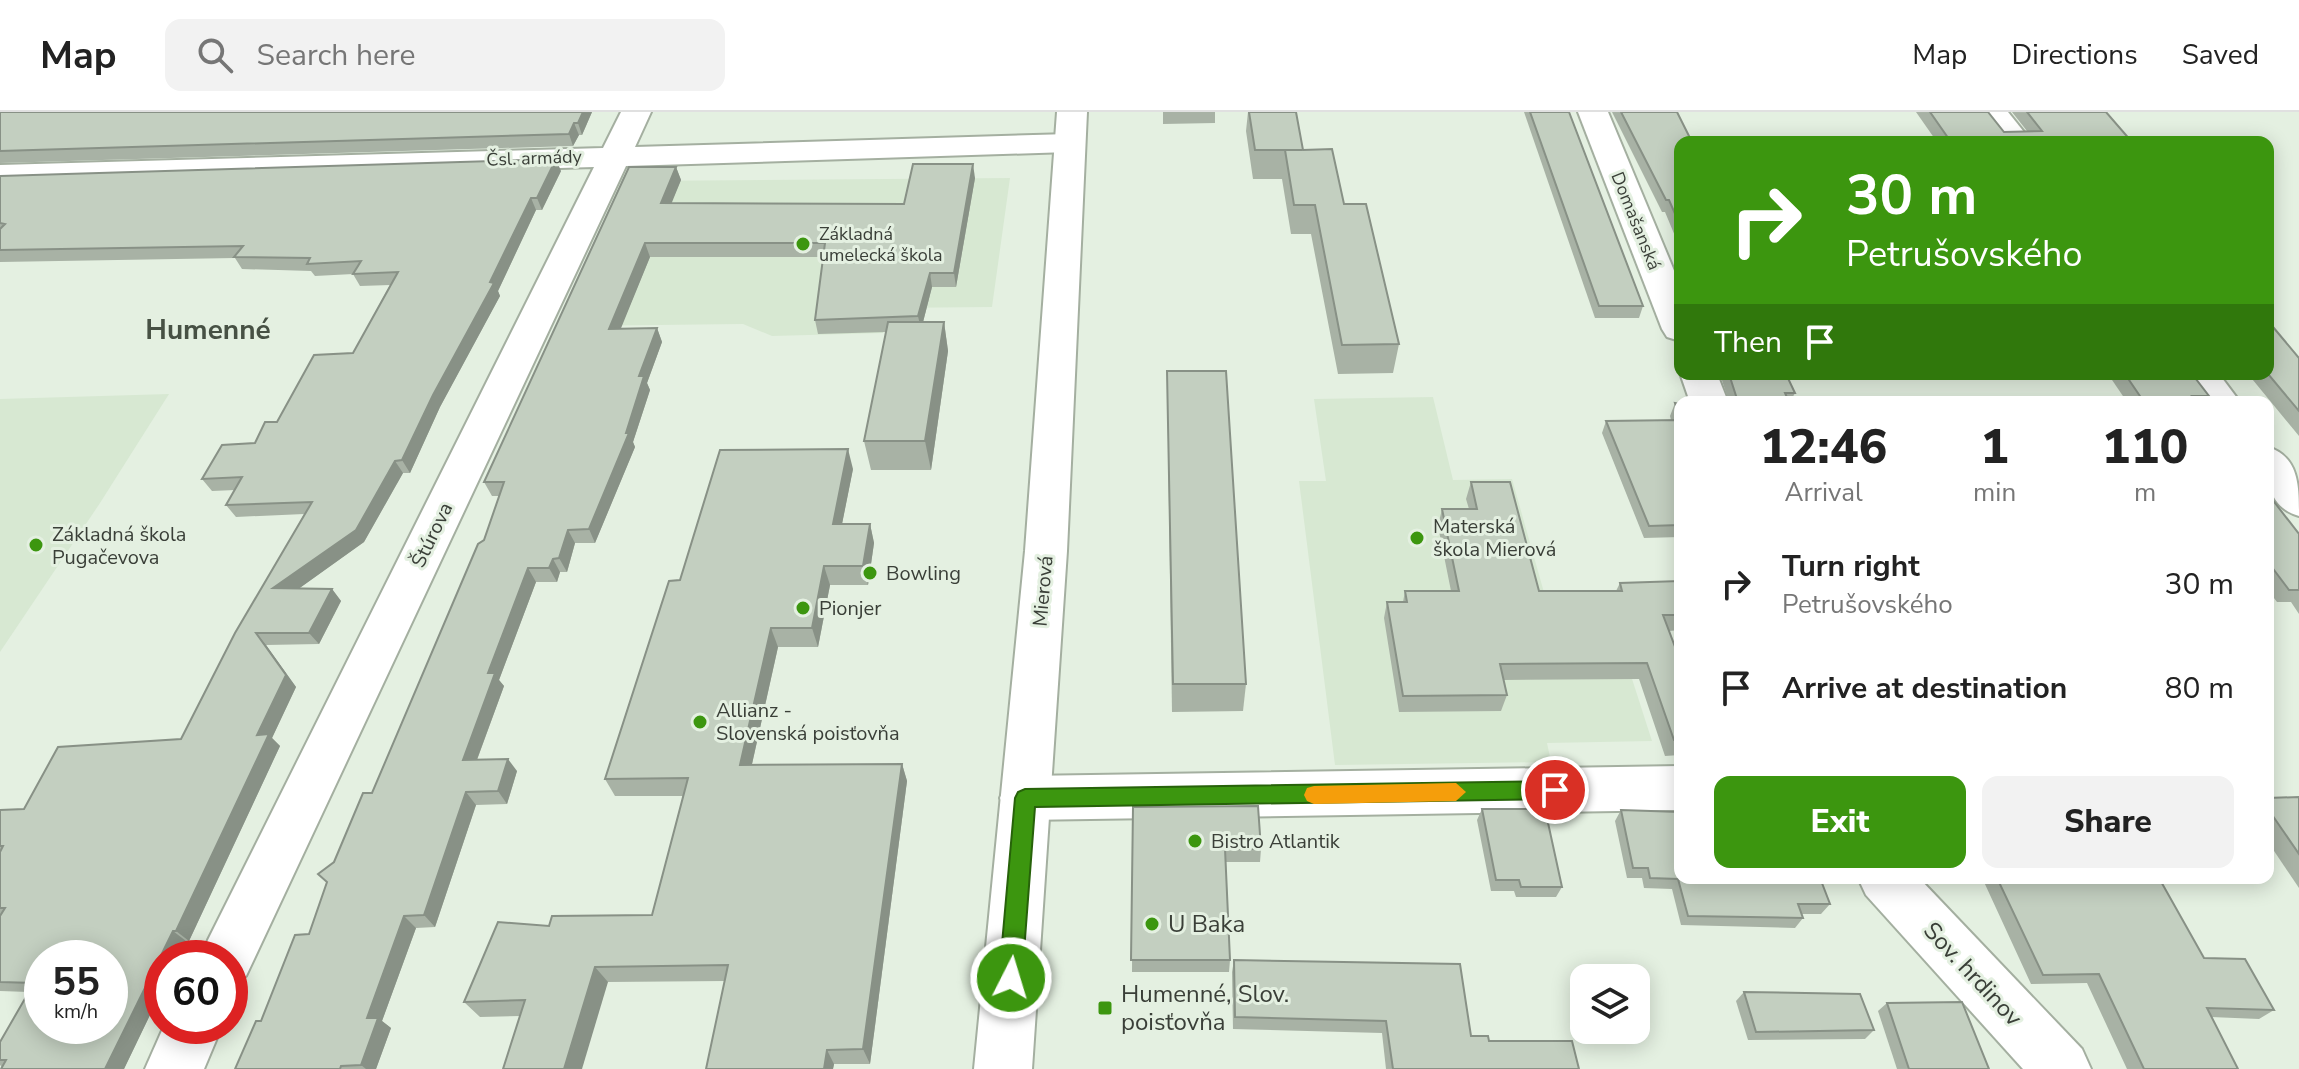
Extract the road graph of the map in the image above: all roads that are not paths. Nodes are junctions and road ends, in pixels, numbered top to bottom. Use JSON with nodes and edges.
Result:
{"nodes":[{"id":1,"x":636,"y":112,"type":"edge"},
{"id":2,"x":1072,"y":112,"type":"edge"},
{"id":3,"x":1593,"y":112,"type":"edge"},
{"id":4,"x":1992,"y":112,"type":"edge"},
{"id":5,"x":2011,"y":136,"type":"edge"},
{"id":6,"x":1069,"y":143,"type":"junction"},
{"id":7,"x":616,"y":155,"type":"junction"},
{"id":8,"x":0,"y":175,"type":"edge"},
{"id":9,"x":1674,"y":314,"type":"edge"},
{"id":10,"x":2204,"y":380,"type":"edge"},
{"id":11,"x":2216,"y":396,"type":"edge"},
{"id":12,"x":2274,"y":469,"type":"edge"},
{"id":13,"x":2299,"y":501,"type":"edge"},
{"id":14,"x":1674,"y":788,"type":"edge"},
{"id":15,"x":1025,"y":798,"type":"junction"},
{"id":16,"x":1890,"y":884,"type":"edge"},
{"id":17,"x":236,"y":940,"type":"edge"},
{"id":18,"x":186,"y":1044,"type":"edge"},
{"id":19,"x":174,"y":1069,"type":"edge"},
{"id":20,"x":1003,"y":1069,"type":"edge"},
{"id":21,"x":2062,"y":1069,"type":"edge"}],
"edges":[{"from":1,"to":7,"type":"street","name":"Štúrova"},
{"from":2,"to":6,"type":"street","name":"Mierová"},
{"from":3,"to":9,"type":"street","name":"Domašanská"},
{"from":4,"to":5,"type":"street"},
{"from":6,"to":7,"type":"street","name":"Čsl. armády"},
{"from":6,"to":15,"type":"street","name":"Mierová"},
{"from":7,"to":8,"type":"street","name":"Čsl. armády"},
{"from":7,"to":17,"type":"street","name":"Štúrova"},
{"from":10,"to":11,"type":"street"},
{"from":12,"to":13,"type":"street"},
{"from":14,"to":15,"type":"street"},
{"from":15,"to":20,"type":"street","name":"Mierová"},
{"from":16,"to":21,"type":"street","name":"Sov. hrdinov"},
{"from":18,"to":19,"type":"street"}]}
